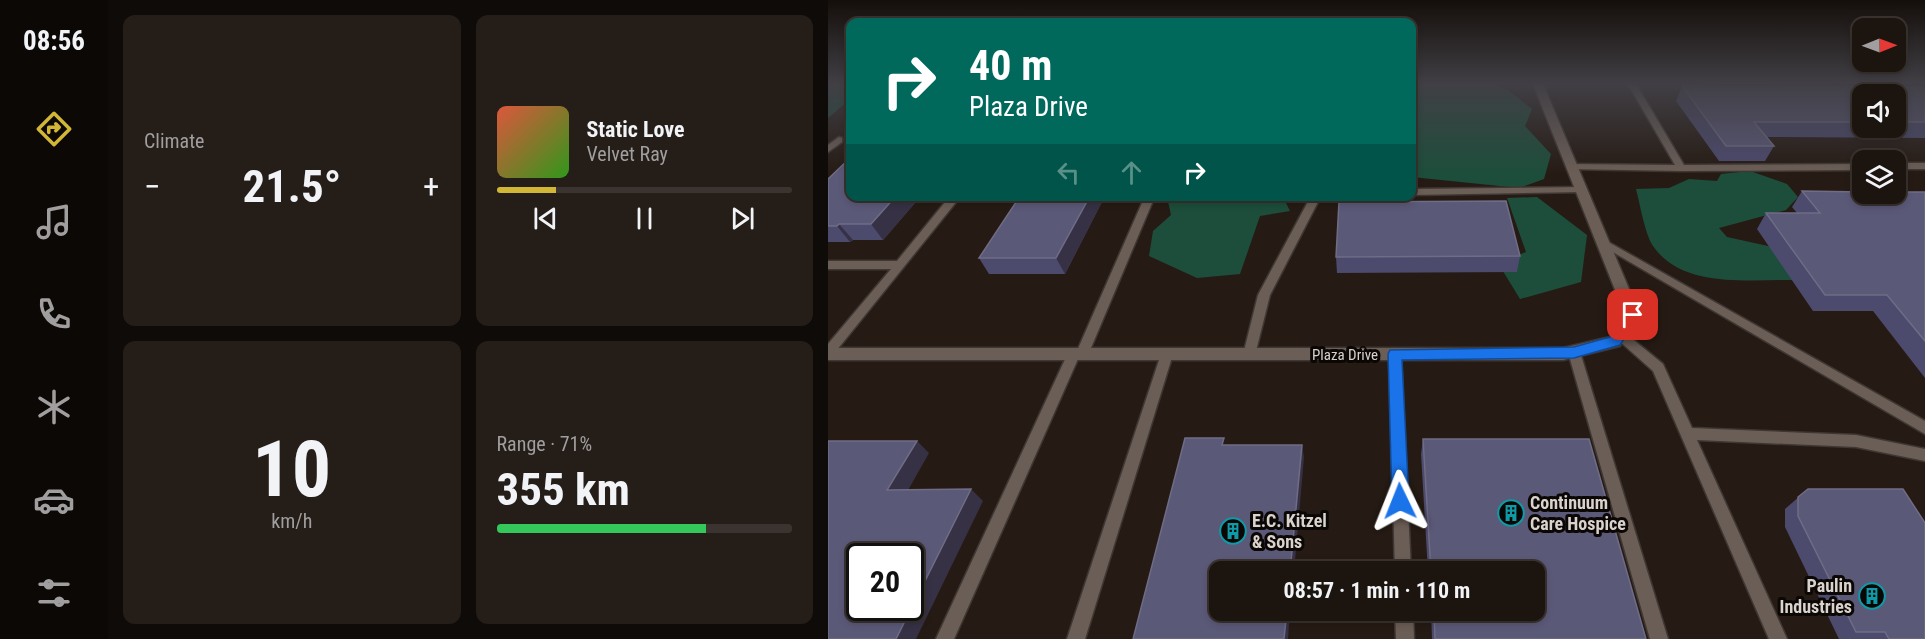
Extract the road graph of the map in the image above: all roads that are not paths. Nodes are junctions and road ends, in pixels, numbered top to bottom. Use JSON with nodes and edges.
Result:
{"nodes":[{"id":1,"x":1550,"y":114,"type":"edge"},
{"id":2,"x":1649,"y":114,"type":"edge"},
{"id":3,"x":839,"y":140,"type":"dead end"},
{"id":4,"x":828,"y":149,"type":"edge"},
{"id":5,"x":1571,"y":166,"type":"junction"},
{"id":6,"x":1906,"y":166,"type":"edge"},
{"id":7,"x":1925,"y":166,"type":"edge"},
{"id":8,"x":1852,"y":167,"type":"edge"},
{"id":9,"x":1681,"y":168,"type":"junction"},
{"id":10,"x":1581,"y":190,"type":"junction"},
{"id":11,"x":1416,"y":192,"type":"edge"},
{"id":12,"x":952,"y":201,"type":"edge"},
{"id":13,"x":1148,"y":201,"type":"edge"},
{"id":14,"x":1313,"y":201,"type":"edge"},
{"id":15,"x":1603,"y":242,"type":"junction"},
{"id":16,"x":828,"y":265,"type":"edge"},
{"id":17,"x":899,"y":265,"type":"junction"},
{"id":18,"x":1620,"y":335,"type":"junction"},
{"id":19,"x":1574,"y":352,"type":"junction"},
{"id":20,"x":828,"y":354,"type":"edge"},
{"id":21,"x":1167,"y":354,"type":"junction"},
{"id":22,"x":1395,"y":354,"type":"junction"},
{"id":23,"x":1078,"y":355,"type":"junction"},
{"id":24,"x":1249,"y":355,"type":"junction"},
{"id":25,"x":1925,"y":428,"type":"edge"},
{"id":26,"x":1688,"y":434,"type":"junction"},
{"id":27,"x":1925,"y":455,"type":"edge"},
{"id":28,"x":1403,"y":561,"type":"edge"},
{"id":29,"x":1404,"y":621,"type":"edge"},
{"id":30,"x":945,"y":639,"type":"edge"},
{"id":31,"x":1076,"y":639,"type":"edge"},
{"id":32,"x":1405,"y":639,"type":"edge"},
{"id":33,"x":1659,"y":639,"type":"edge"},
{"id":34,"x":1778,"y":639,"type":"edge"}],
"edges":[{"from":1,"to":5,"type":"street"},
{"from":2,"to":9,"type":"lane"},
{"from":3,"to":4,"type":"lane"},
{"from":5,"to":9,"type":"lane"},
{"from":5,"to":10,"type":"street"},
{"from":6,"to":7,"type":"lane"},
{"from":8,"to":9,"type":"lane"},
{"from":10,"to":11,"type":"lane"},
{"from":10,"to":15,"type":"street"},
{"from":12,"to":17,"type":"lane"},
{"from":13,"to":23,"type":"lane"},
{"from":14,"to":24,"type":"lane"},
{"from":15,"to":18,"type":"street"},
{"from":15,"to":25,"type":"lane"},
{"from":16,"to":17,"type":"lane"},
{"from":17,"to":20,"type":"lane"},
{"from":18,"to":19,"type":"street","name":"Plaza Drive"},
{"from":18,"to":26,"type":"lane"},
{"from":19,"to":22,"type":"street","name":"Plaza Drive"},
{"from":19,"to":33,"type":"lane"},
{"from":20,"to":23,"type":"street","name":"Plaza Drive"},
{"from":21,"to":23,"type":"street","name":"Plaza Drive"},
{"from":21,"to":24,"type":"street","name":"Plaza Drive"},
{"from":21,"to":31,"type":"lane"},
{"from":22,"to":24,"type":"street","name":"Plaza Drive"},
{"from":22,"to":28,"type":"lane"},
{"from":23,"to":30,"type":"lane"},
{"from":26,"to":27,"type":"lane"},
{"from":26,"to":34,"type":"lane"},
{"from":29,"to":32,"type":"lane"}]}
